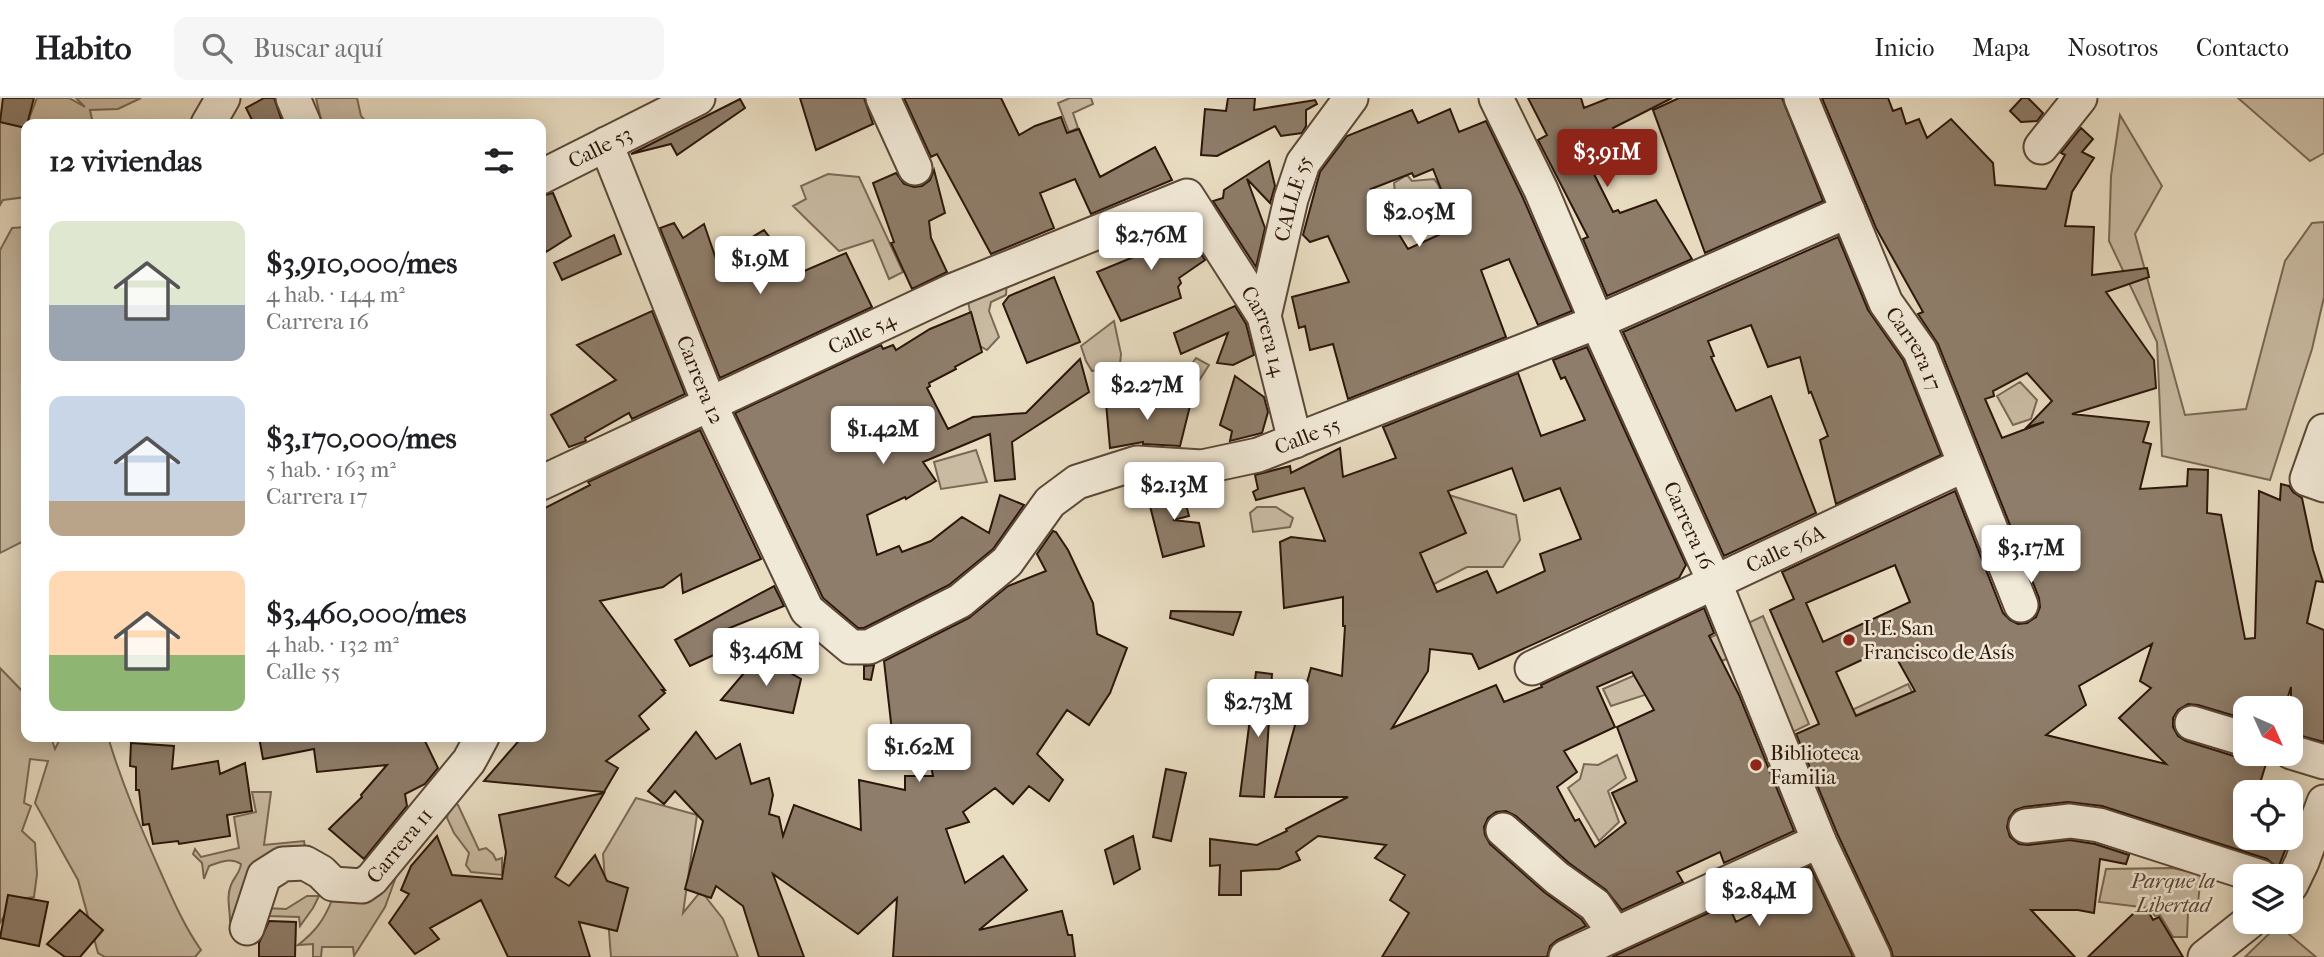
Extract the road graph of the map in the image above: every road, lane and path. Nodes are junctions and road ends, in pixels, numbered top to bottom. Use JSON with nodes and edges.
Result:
{"nodes":[{"id":1,"x":223,"y":98,"type":"edge"},
{"id":2,"x":293,"y":98,"type":"edge"},
{"id":3,"x":698,"y":98,"type":"edge"},
{"id":4,"x":883,"y":98,"type":"edge"},
{"id":5,"x":1351,"y":98,"type":"edge"},
{"id":6,"x":1496,"y":98,"type":"edge"},
{"id":7,"x":1801,"y":98,"type":"edge"},
{"id":8,"x":2080,"y":98,"type":"edge"},
{"id":9,"x":211,"y":119,"type":"edge"},
{"id":10,"x":302,"y":119,"type":"edge"},
{"id":11,"x":606,"y":144,"type":"junction"},
{"id":12,"x":2041,"y":147,"type":"dead end"},
{"id":13,"x":915,"y":168,"type":"dead end"},
{"id":14,"x":546,"y":174,"type":"edge"},
{"id":15,"x":1187,"y":196,"type":"joint"},
{"id":16,"x":1848,"y":211,"type":"junction"},
{"id":17,"x":1263,"y":315,"type":"junction"},
{"id":18,"x":1597,"y":322,"type":"junction"},
{"id":19,"x":710,"y":405,"type":"junction"},
{"id":20,"x":2324,"y":431,"type":"edge"},
{"id":21,"x":1295,"y":441,"type":"junction"},
{"id":22,"x":1137,"y":463,"type":"joint"},
{"id":23,"x":1964,"y":465,"type":"junction"},
{"id":24,"x":546,"y":481,"type":"edge"},
{"id":25,"x":2315,"y":482,"type":"edge"},
{"id":26,"x":1714,"y":581,"type":"junction"},
{"id":27,"x":2021,"y":605,"type":"dead end"},
{"id":28,"x":1532,"y":667,"type":"dead end"},
{"id":29,"x":2192,"y":723,"type":"dead end"},
{"id":30,"x":2233,"y":735,"type":"edge"},
{"id":31,"x":479,"y":742,"type":"edge"},
{"id":32,"x":2303,"y":756,"type":"edge"},
{"id":33,"x":2324,"y":762,"type":"edge"},
{"id":34,"x":2324,"y":802,"type":"edge"},
{"id":35,"x":2025,"y":825,"type":"dead end"},
{"id":36,"x":1503,"y":830,"type":"dead end"},
{"id":37,"x":1819,"y":841,"type":"junction"},
{"id":38,"x":2301,"y":864,"type":"edge"},
{"id":39,"x":2233,"y":868,"type":"edge"},
{"id":40,"x":247,"y":928,"type":"dead end"},
{"id":41,"x":1615,"y":934,"type":"junction"},
{"id":42,"x":2234,"y":934,"type":"edge"},
{"id":43,"x":1566,"y":957,"type":"edge"},
{"id":44,"x":1874,"y":957,"type":"edge"},
{"id":45,"x":2205,"y":957,"type":"edge"}],
"edges":[{"from":1,"to":9,"type":"street"},
{"from":2,"to":10,"type":"street"},
{"from":3,"to":11,"type":"street","name":"Calle 53"},
{"from":4,"to":13,"type":"street"},
{"from":5,"to":17,"type":"street","name":"CALLE 55"},
{"from":6,"to":18,"type":"street","name":"Carrera 16"},
{"from":7,"to":16,"type":"street","name":"Carrera 17"},
{"from":8,"to":12,"type":"street"},
{"from":11,"to":14,"type":"street","name":"Calle 53"},
{"from":11,"to":19,"type":"street","name":"Carrera 12"},
{"from":15,"to":17,"type":"street","name":"Carrera 14"},
{"from":15,"to":19,"type":"street","name":"Calle 54"},
{"from":16,"to":18,"type":"street","name":"Calle 55"},
{"from":16,"to":23,"type":"street","name":"Carrera 17"},
{"from":17,"to":21,"type":"street","name":"Carrera 14"},
{"from":18,"to":21,"type":"street","name":"Calle 55"},
{"from":18,"to":26,"type":"street","name":"Carrera 16"},
{"from":19,"to":22,"type":"street","name":"Carrera 12"},
{"from":19,"to":24,"type":"street","name":"Calle 54"},
{"from":20,"to":25,"type":"street"},
{"from":21,"to":22,"type":"street","name":"Calle 55"},
{"from":23,"to":26,"type":"street","name":"Calle 56A"},
{"from":23,"to":27,"type":"street","name":"Carrera 17"},
{"from":26,"to":28,"type":"street","name":"Calle 56A"},
{"from":26,"to":37,"type":"street","name":"Carrera 16"},
{"from":29,"to":30,"type":"street"},
{"from":31,"to":40,"type":"street","name":"Carrera 11"},
{"from":32,"to":33,"type":"street"},
{"from":34,"to":38,"type":"street"},
{"from":35,"to":39,"type":"street"},
{"from":36,"to":41,"type":"street"},
{"from":37,"to":41,"type":"street"},
{"from":37,"to":44,"type":"street","name":"Carrera 16"},
{"from":41,"to":43,"type":"street"},
{"from":42,"to":45,"type":"street"}]}
